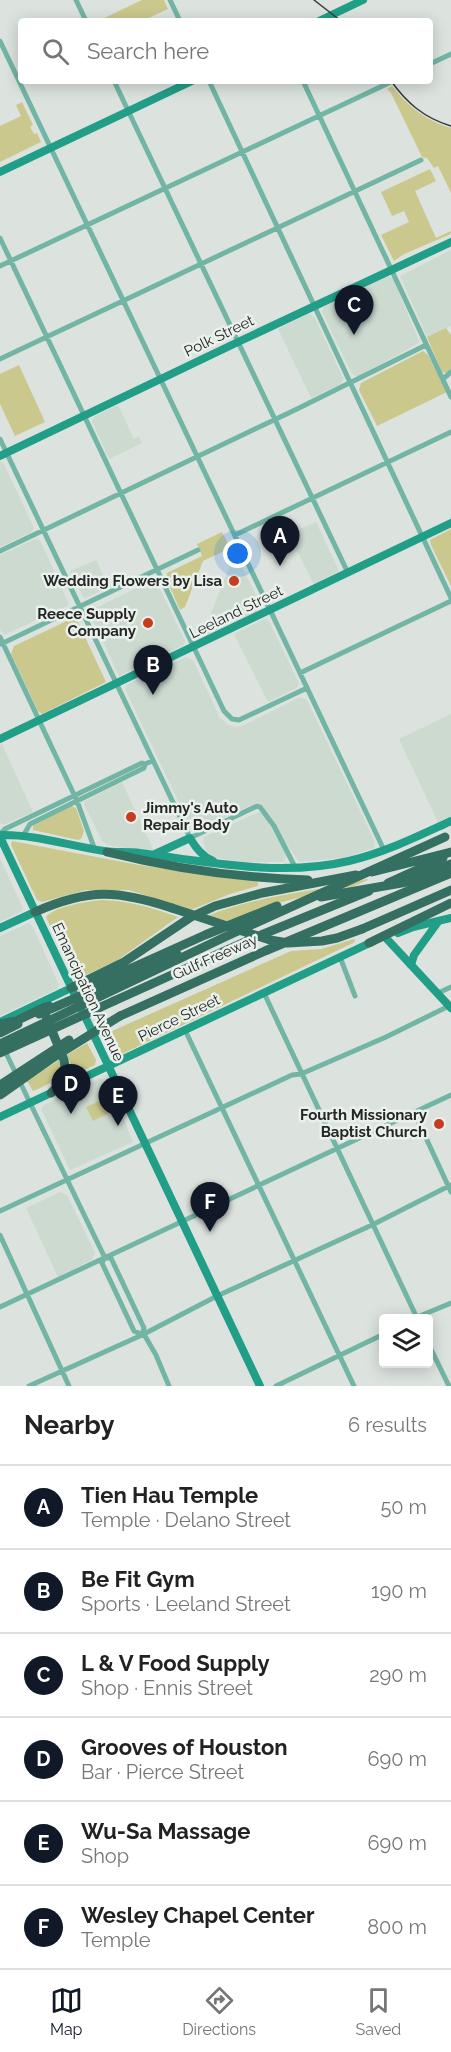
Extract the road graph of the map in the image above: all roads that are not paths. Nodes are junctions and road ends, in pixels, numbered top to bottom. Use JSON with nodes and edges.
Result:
{"nodes":[{"id":1,"x":76,"y":0,"type":"edge"},
{"id":2,"x":170,"y":0,"type":"edge"},
{"id":3,"x":363,"y":0,"type":"edge"},
{"id":4,"x":85,"y":18,"type":"edge"},
{"id":5,"x":179,"y":18,"type":"edge"},
{"id":6,"x":325,"y":18,"type":"edge"},
{"id":7,"x":0,"y":41,"type":"edge"},
{"id":8,"x":451,"y":54,"type":"edge"},
{"id":9,"x":433,"y":63,"type":"edge"},
{"id":10,"x":18,"y":79,"type":"edge"},
{"id":11,"x":20,"y":84,"type":"edge"},
{"id":12,"x":116,"y":84,"type":"edge"},
{"id":13,"x":186,"y":84,"type":"edge"},
{"id":14,"x":210,"y":84,"type":"edge"},
{"id":15,"x":304,"y":84,"type":"edge"},
{"id":16,"x":386,"y":84,"type":"edge"},
{"id":17,"x":129,"y":111,"type":"junction"},
{"id":18,"x":319,"y":115,"type":"junction"},
{"id":19,"x":51,"y":148,"type":"junction"},
{"id":20,"x":243,"y":152,"type":"junction"},
{"id":21,"x":421,"y":160,"type":"dead end"},
{"id":22,"x":0,"y":172,"type":"edge"},
{"id":23,"x":165,"y":188,"type":"junction"},
{"id":24,"x":355,"y":191,"type":"junction"},
{"id":25,"x":87,"y":225,"type":"junction"},
{"id":26,"x":278,"y":228,"type":"junction"},
{"id":27,"x":0,"y":238,"type":"edge"},
{"id":28,"x":451,"y":242,"type":"edge"},
{"id":29,"x":11,"y":261,"type":"junction"},
{"id":30,"x":201,"y":264,"type":"junction"},
{"id":31,"x":0,"y":266,"type":"edge"},
{"id":32,"x":392,"y":270,"type":"junction"},
{"id":33,"x":123,"y":301,"type":"junction"},
{"id":34,"x":315,"y":306,"type":"junction"},
{"id":35,"x":46,"y":338,"type":"junction"},
{"id":36,"x":238,"y":342,"type":"junction"},
{"id":37,"x":426,"y":345,"type":"junction"},
{"id":38,"x":0,"y":359,"type":"edge"},
{"id":39,"x":451,"y":372,"type":"edge"},
{"id":40,"x":161,"y":379,"type":"junction"},
{"id":41,"x":443,"y":379,"type":"junction"},
{"id":42,"x":352,"y":383,"type":"junction"},
{"id":43,"x":451,"y":396,"type":"edge"},
{"id":44,"x":84,"y":417,"type":"junction"},
{"id":45,"x":275,"y":420,"type":"junction"},
{"id":46,"x":451,"y":432,"type":"edge"},
{"id":47,"x":0,"y":440,"type":"edge"},
{"id":48,"x":3,"y":455,"type":"edge"},
{"id":49,"x":197,"y":457,"type":"junction"},
{"id":50,"x":388,"y":462,"type":"junction"},
{"id":51,"x":121,"y":493,"type":"junction"},
{"id":52,"x":312,"y":498,"type":"junction"},
{"id":53,"x":451,"y":524,"type":"edge"},
{"id":54,"x":43,"y":531,"type":"junction"},
{"id":55,"x":235,"y":535,"type":"junction"},
{"id":56,"x":423,"y":537,"type":"junction"},
{"id":57,"x":198,"y":550,"type":"dead end"},
{"id":58,"x":0,"y":551,"type":"edge"},
{"id":59,"x":157,"y":570,"type":"junction"},
{"id":60,"x":348,"y":573,"type":"junction"},
{"id":61,"x":451,"y":600,"type":"edge"},
{"id":62,"x":79,"y":607,"type":"junction"},
{"id":63,"x":270,"y":611,"type":"junction"},
{"id":64,"x":0,"y":637,"type":"edge"},
{"id":65,"x":2,"y":644,"type":"edge"},
{"id":66,"x":193,"y":648,"type":"junction"},
{"id":67,"x":300,"y":673,"type":"junction"},
{"id":68,"x":116,"y":684,"type":"junction"},
{"id":69,"x":307,"y":688,"type":"junction"},
{"id":70,"x":39,"y":721,"type":"junction"},
{"id":71,"x":0,"y":739,"type":"edge"},
{"id":72,"x":152,"y":761,"type":"junction"},
{"id":73,"x":76,"y":798,"type":"junction"},
{"id":74,"x":451,"y":821,"type":"edge"},
{"id":75,"x":451,"y":834,"type":"edge"},
{"id":76,"x":0,"y":835,"type":"edge"},
{"id":77,"x":23,"y":836,"type":"junction"},
{"id":78,"x":190,"y":838,"type":"junction"},
{"id":79,"x":95,"y":850,"type":"junction"},
{"id":80,"x":384,"y":850,"type":"junction"},
{"id":81,"x":107,"y":852,"type":"junction"},
{"id":82,"x":451,"y":853,"type":"edge"},
{"id":83,"x":154,"y":855,"type":"junction"},
{"id":84,"x":223,"y":864,"type":"junction"},
{"id":85,"x":451,"y":864,"type":"edge"},
{"id":86,"x":295,"y":867,"type":"junction"},
{"id":87,"x":451,"y":873,"type":"edge"},
{"id":88,"x":329,"y":880,"type":"junction"},
{"id":89,"x":451,"y":890,"type":"edge"},
{"id":90,"x":451,"y":903,"type":"edge"},
{"id":91,"x":35,"y":912,"type":"junction"},
{"id":92,"x":451,"y":918,"type":"edge"},
{"id":93,"x":438,"y":922,"type":"junction"},
{"id":94,"x":0,"y":928,"type":"edge"},
{"id":95,"x":227,"y":936,"type":"junction"},
{"id":96,"x":386,"y":938,"type":"junction"},
{"id":97,"x":369,"y":943,"type":"junction"},
{"id":98,"x":340,"y":957,"type":"junction"},
{"id":99,"x":411,"y":965,"type":"junction"},
{"id":100,"x":451,"y":987,"type":"edge"},
{"id":101,"x":72,"y":991,"type":"junction"},
{"id":102,"x":264,"y":993,"type":"junction"},
{"id":103,"x":438,"y":993,"type":"junction"},
{"id":104,"x":355,"y":996,"type":"dead end"},
{"id":105,"x":49,"y":1006,"type":"junction"},
{"id":106,"x":450,"y":1007,"type":"edge"},
{"id":107,"x":120,"y":1016,"type":"junction"},
{"id":108,"x":0,"y":1023,"type":"edge"},
{"id":109,"x":185,"y":1030,"type":"junction"},
{"id":110,"x":0,"y":1033,"type":"edge"},
{"id":111,"x":68,"y":1041,"type":"junction"},
{"id":112,"x":0,"y":1042,"type":"edge"},
{"id":113,"x":0,"y":1053,"type":"edge"},
{"id":114,"x":108,"y":1067,"type":"junction"},
{"id":115,"x":301,"y":1074,"type":"junction"},
{"id":116,"x":0,"y":1077,"type":"edge"},
{"id":117,"x":0,"y":1085,"type":"edge"},
{"id":118,"x":51,"y":1093,"type":"junction"},
{"id":119,"x":0,"y":1095,"type":"edge"},
{"id":120,"x":451,"y":1095,"type":"edge"},
{"id":121,"x":30,"y":1102,"type":"junction"},
{"id":122,"x":222,"y":1107,"type":"junction"},
{"id":123,"x":414,"y":1112,"type":"junction"},
{"id":124,"x":0,"y":1118,"type":"edge"},
{"id":125,"x":144,"y":1144,"type":"junction"},
{"id":126,"x":335,"y":1148,"type":"junction"},
{"id":127,"x":68,"y":1178,"type":"junction"},
{"id":128,"x":258,"y":1184,"type":"junction"},
{"id":129,"x":450,"y":1188,"type":"edge"},
{"id":130,"x":0,"y":1211,"type":"edge"},
{"id":131,"x":182,"y":1220,"type":"junction"},
{"id":132,"x":372,"y":1225,"type":"junction"},
{"id":133,"x":0,"y":1235,"type":"edge"},
{"id":134,"x":105,"y":1258,"type":"junction"},
{"id":135,"x":294,"y":1261,"type":"junction"},
{"id":136,"x":28,"y":1294,"type":"junction"},
{"id":137,"x":217,"y":1296,"type":"junction"},
{"id":138,"x":451,"y":1303,"type":"edge"},
{"id":139,"x":0,"y":1307,"type":"edge"},
{"id":140,"x":414,"y":1314,"type":"edge"},
{"id":141,"x":425,"y":1314,"type":"edge"},
{"id":142,"x":142,"y":1335,"type":"junction"},
{"id":143,"x":379,"y":1336,"type":"edge"},
{"id":144,"x":433,"y":1352,"type":"edge"},
{"id":145,"x":340,"y":1355,"type":"junction"},
{"id":146,"x":62,"y":1371,"type":"junction"},
{"id":147,"x":29,"y":1386,"type":"edge"},
{"id":148,"x":69,"y":1386,"type":"edge"},
{"id":149,"x":169,"y":1386,"type":"edge"},
{"id":150,"x":260,"y":1386,"type":"edge"},
{"id":151,"x":276,"y":1386,"type":"edge"},
{"id":152,"x":354,"y":1386,"type":"edge"},
{"id":153,"x":448,"y":1386,"type":"edge"}],
"edges":[{"from":1,"to":4,"type":"street"},
{"from":2,"to":5,"type":"street"},
{"from":3,"to":6,"type":"main road"},
{"from":7,"to":10,"type":"street"},
{"from":8,"to":9,"type":"street"},
{"from":11,"to":19,"type":"street"},
{"from":12,"to":17,"type":"street"},
{"from":13,"to":17,"type":"main road"},
{"from":14,"to":20,"type":"street"},
{"from":15,"to":18,"type":"street"},
{"from":16,"to":18,"type":"street"},
{"from":17,"to":19,"type":"main road"},
{"from":17,"to":23,"type":"street"},
{"from":18,"to":20,"type":"street"},
{"from":18,"to":24,"type":"street"},
{"from":19,"to":22,"type":"main road"},
{"from":19,"to":25,"type":"street"},
{"from":20,"to":23,"type":"street"},
{"from":20,"to":26,"type":"street"},
{"from":21,"to":24,"type":"street"},
{"from":23,"to":25,"type":"street"},
{"from":23,"to":30,"type":"street"},
{"from":24,"to":26,"type":"street"},
{"from":24,"to":32,"type":"street"},
{"from":25,"to":29,"type":"street"},
{"from":25,"to":33,"type":"street"},
{"from":26,"to":30,"type":"street"},
{"from":26,"to":34,"type":"street"},
{"from":27,"to":29,"type":"street"},
{"from":28,"to":32,"type":"main road","name":"Polk Street"},
{"from":29,"to":31,"type":"street"},
{"from":29,"to":35,"type":"street"},
{"from":30,"to":33,"type":"street"},
{"from":30,"to":36,"type":"street"},
{"from":32,"to":34,"type":"main road","name":"Polk Street"},
{"from":32,"to":37,"type":"street"},
{"from":33,"to":35,"type":"street"},
{"from":33,"to":40,"type":"street"},
{"from":34,"to":36,"type":"main road","name":"Polk Street"},
{"from":34,"to":42,"type":"street"},
{"from":35,"to":38,"type":"street"},
{"from":35,"to":44,"type":"street"},
{"from":36,"to":40,"type":"main road","name":"Polk Street"},
{"from":36,"to":45,"type":"street"},
{"from":37,"to":41,"type":"street"},
{"from":37,"to":42,"type":"street"},
{"from":39,"to":41,"type":"street"},
{"from":40,"to":44,"type":"main road","name":"Polk Street"},
{"from":40,"to":49,"type":"street"},
{"from":41,"to":43,"type":"street"},
{"from":42,"to":45,"type":"street"},
{"from":42,"to":50,"type":"street"},
{"from":44,"to":48,"type":"main road","name":"Polk Street"},
{"from":44,"to":51,"type":"street"},
{"from":45,"to":49,"type":"street"},
{"from":45,"to":52,"type":"street"},
{"from":46,"to":50,"type":"street"},
{"from":47,"to":48,"type":"street"},
{"from":48,"to":54,"type":"street"},
{"from":49,"to":51,"type":"street"},
{"from":49,"to":55,"type":"street"},
{"from":50,"to":52,"type":"street"},
{"from":50,"to":56,"type":"street"},
{"from":51,"to":54,"type":"street"},
{"from":51,"to":59,"type":"street"},
{"from":52,"to":55,"type":"street"},
{"from":52,"to":60,"type":"street"},
{"from":53,"to":56,"type":"main road","name":"Leeland Street"},
{"from":54,"to":58,"type":"street"},
{"from":54,"to":62,"type":"street"},
{"from":55,"to":63,"type":"street"},
{"from":56,"to":60,"type":"main road","name":"Leeland Street"},
{"from":56,"to":61,"type":"street"},
{"from":57,"to":59,"type":"street"},
{"from":59,"to":62,"type":"street"},
{"from":59,"to":66,"type":"street"},
{"from":60,"to":63,"type":"main road","name":"Leeland Street"},
{"from":61,"to":67,"type":"street"},
{"from":62,"to":65,"type":"street"},
{"from":62,"to":68,"type":"street"},
{"from":63,"to":66,"type":"main road","name":"Leeland Street"},
{"from":63,"to":67,"type":"street"},
{"from":64,"to":65,"type":"street"},
{"from":65,"to":70,"type":"street"},
{"from":66,"to":68,"type":"main road","name":"Leeland Street"},
{"from":66,"to":69,"type":"street"},
{"from":67,"to":69,"type":"street"},
{"from":68,"to":70,"type":"main road","name":"Leeland Street"},
{"from":68,"to":72,"type":"street"},
{"from":69,"to":80,"type":"street"},
{"from":70,"to":71,"type":"main road","name":"Leeland Street"},
{"from":70,"to":73,"type":"street"},
{"from":72,"to":73,"type":"street"},
{"from":72,"to":78,"type":"street"},
{"from":73,"to":76,"type":"street"},
{"from":73,"to":77,"type":"street"},
{"from":73,"to":79,"type":"street"},
{"from":74,"to":80,"type":"main road"},
{"from":75,"to":95,"type":"highway","bridge":true},
{"from":76,"to":77,"type":"main road"},
{"from":76,"to":91,"type":"main road","name":"Emancipation Avenue"},
{"from":77,"to":79,"type":"main road"},
{"from":78,"to":83,"type":"main road"},
{"from":78,"to":84,"type":"main road"},
{"from":78,"to":86,"type":"street"},
{"from":79,"to":81,"type":"main road"},
{"from":80,"to":86,"type":"main road"},
{"from":81,"to":83,"type":"main road"},
{"from":81,"to":88,"type":"highway"},
{"from":82,"to":88,"type":"highway"},
{"from":82,"to":113,"type":"highway","name":"Gulf Freeway","bridge":true},
{"from":83,"to":84,"type":"main road"},
{"from":84,"to":86,"type":"main road"},
{"from":85,"to":101,"type":"highway","name":"Gulf Freeway","bridge":true},
{"from":87,"to":107,"type":"highway","name":"Gulf Freeway"},
{"from":88,"to":101,"type":"highway"},
{"from":89,"to":91,"type":"highway","bridge":true},
{"from":90,"to":97,"type":"highway"},
{"from":91,"to":94,"type":"main road"},
{"from":91,"to":101,"type":"main road","name":"Emancipation Avenue"},
{"from":92,"to":93,"type":"main road","name":"Pierce Street"},
{"from":93,"to":96,"type":"main road","name":"Pierce Street"},
{"from":93,"to":99,"type":"main road"},
{"from":95,"to":110,"type":"highway","bridge":true},
{"from":95,"to":112,"type":"highway","bridge":true},
{"from":96,"to":97,"type":"main road","name":"Pierce Street"},
{"from":96,"to":99,"type":"main road"},
{"from":97,"to":98,"type":"main road","name":"Pierce Street"},
{"from":98,"to":102,"type":"main road","name":"Pierce Street"},
{"from":98,"to":104,"type":"street"},
{"from":99,"to":103,"type":"main road"},
{"from":100,"to":103,"type":"street"},
{"from":101,"to":105,"type":"highway"},
{"from":101,"to":108,"type":"main road"},
{"from":101,"to":114,"type":"main road","name":"Emancipation Avenue"},
{"from":102,"to":109,"type":"main road","name":"Pierce Street"},
{"from":102,"to":115,"type":"street"},
{"from":103,"to":106,"type":"main road"},
{"from":105,"to":108,"type":"highway"},
{"from":105,"to":118,"type":"highway"},
{"from":106,"to":115,"type":"street"},
{"from":107,"to":111,"type":"highway","name":"Gulf Freeway","bridge":true},
{"from":107,"to":119,"type":"highway","bridge":true},
{"from":109,"to":114,"type":"main road","name":"Pierce Street"},
{"from":109,"to":122,"type":"street"},
{"from":111,"to":116,"type":"highway","bridge":true},
{"from":111,"to":117,"type":"highway","name":"Gulf Freeway","bridge":true},
{"from":112,"to":121,"type":"street"},
{"from":114,"to":118,"type":"main road","name":"Pierce Street"},
{"from":114,"to":125,"type":"main road","name":"Emancipation Avenue"},
{"from":115,"to":122,"type":"street"},
{"from":115,"to":126,"type":"street"},
{"from":118,"to":121,"type":"main road","name":"Pierce Street"},
{"from":120,"to":123,"type":"street"},
{"from":121,"to":124,"type":"main road","name":"Pierce Street"},
{"from":121,"to":127,"type":"street"},
{"from":122,"to":125,"type":"street"},
{"from":122,"to":128,"type":"street"},
{"from":123,"to":126,"type":"street"},
{"from":123,"to":129,"type":"street"},
{"from":125,"to":127,"type":"street"},
{"from":125,"to":131,"type":"main road","name":"Emancipation Avenue"},
{"from":126,"to":128,"type":"street"},
{"from":126,"to":132,"type":"street"},
{"from":127,"to":130,"type":"street"},
{"from":127,"to":134,"type":"street"},
{"from":128,"to":131,"type":"street"},
{"from":128,"to":135,"type":"street"},
{"from":129,"to":132,"type":"street"},
{"from":131,"to":134,"type":"street"},
{"from":131,"to":137,"type":"main road","name":"Emancipation Avenue"},
{"from":132,"to":135,"type":"street"},
{"from":132,"to":140,"type":"street"},
{"from":133,"to":136,"type":"street"},
{"from":134,"to":136,"type":"street"},
{"from":134,"to":142,"type":"street"},
{"from":134,"to":142,"type":"street"},
{"from":135,"to":137,"type":"street"},
{"from":135,"to":145,"type":"street"},
{"from":136,"to":139,"type":"street"},
{"from":136,"to":146,"type":"street"},
{"from":137,"to":142,"type":"street"},
{"from":137,"to":150,"type":"main road","name":"Emancipation Avenue"},
{"from":138,"to":141,"type":"street"},
{"from":142,"to":146,"type":"street"},
{"from":142,"to":149,"type":"street"},
{"from":143,"to":145,"type":"street"},
{"from":144,"to":153,"type":"street"},
{"from":145,"to":151,"type":"street"},
{"from":145,"to":152,"type":"street"},
{"from":146,"to":147,"type":"street"},
{"from":146,"to":148,"type":"street"}]}
